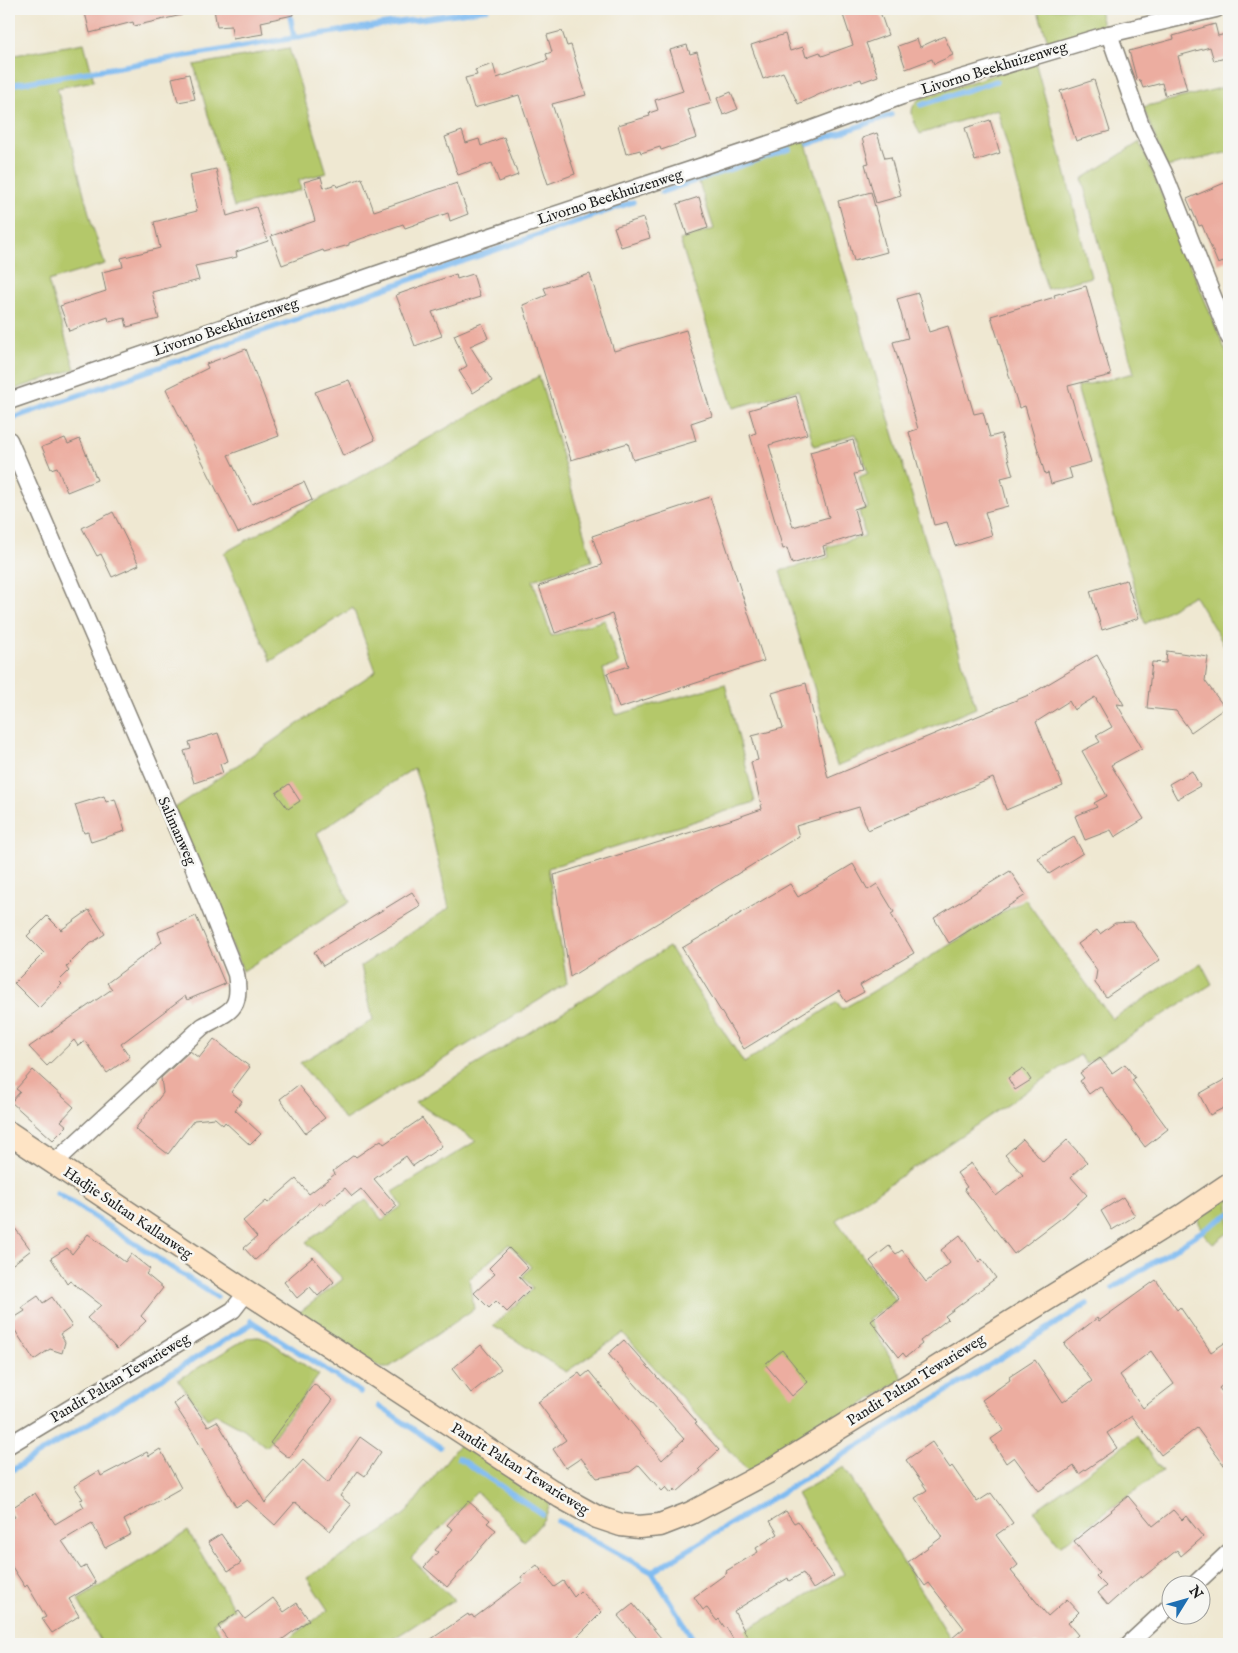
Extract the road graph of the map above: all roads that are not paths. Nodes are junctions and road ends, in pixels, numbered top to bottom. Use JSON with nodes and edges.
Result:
{"nodes":[{"id":1,"x":1216,"y":9,"type":"edge"},
{"id":2,"x":1109,"y":34,"type":"junction"},
{"id":3,"x":1229,"y":337,"type":"edge"},
{"id":4,"x":9,"y":401,"type":"edge"},
{"id":5,"x":9,"y":440,"type":"edge"},
{"id":6,"x":9,"y":1133,"type":"edge"},
{"id":7,"x":54,"y":1163,"type":"junction"},
{"id":8,"x":1229,"y":1184,"type":"edge"},
{"id":9,"x":247,"y":1292,"type":"junction"},
{"id":10,"x":9,"y":1445,"type":"edge"},
{"id":11,"x":1229,"y":1552,"type":"edge"},
{"id":12,"x":1204,"y":1576,"type":"edge"},
{"id":13,"x":1160,"y":1615,"type":"edge"},
{"id":14,"x":1129,"y":1644,"type":"edge"}],
"edges":[{"from":1,"to":2,"type":"street","name":"Livorno Beekhuizenweg"},
{"from":2,"to":3,"type":"street"},
{"from":2,"to":4,"type":"street","name":"Livorno Beekhuizenweg"},
{"from":5,"to":7,"type":"street","name":"Salimanweg"},
{"from":6,"to":7,"type":"street","name":"Hadjie Sultan Kallanweg"},
{"from":7,"to":9,"type":"street","name":"Hadjie Sultan Kallanweg"},
{"from":8,"to":9,"type":"street","name":"Pandit Paltan Tewarieweg"},
{"from":9,"to":10,"type":"street","name":"Pandit Paltan Tewarieweg"},
{"from":11,"to":12,"type":"street"},
{"from":13,"to":14,"type":"street"}]}
